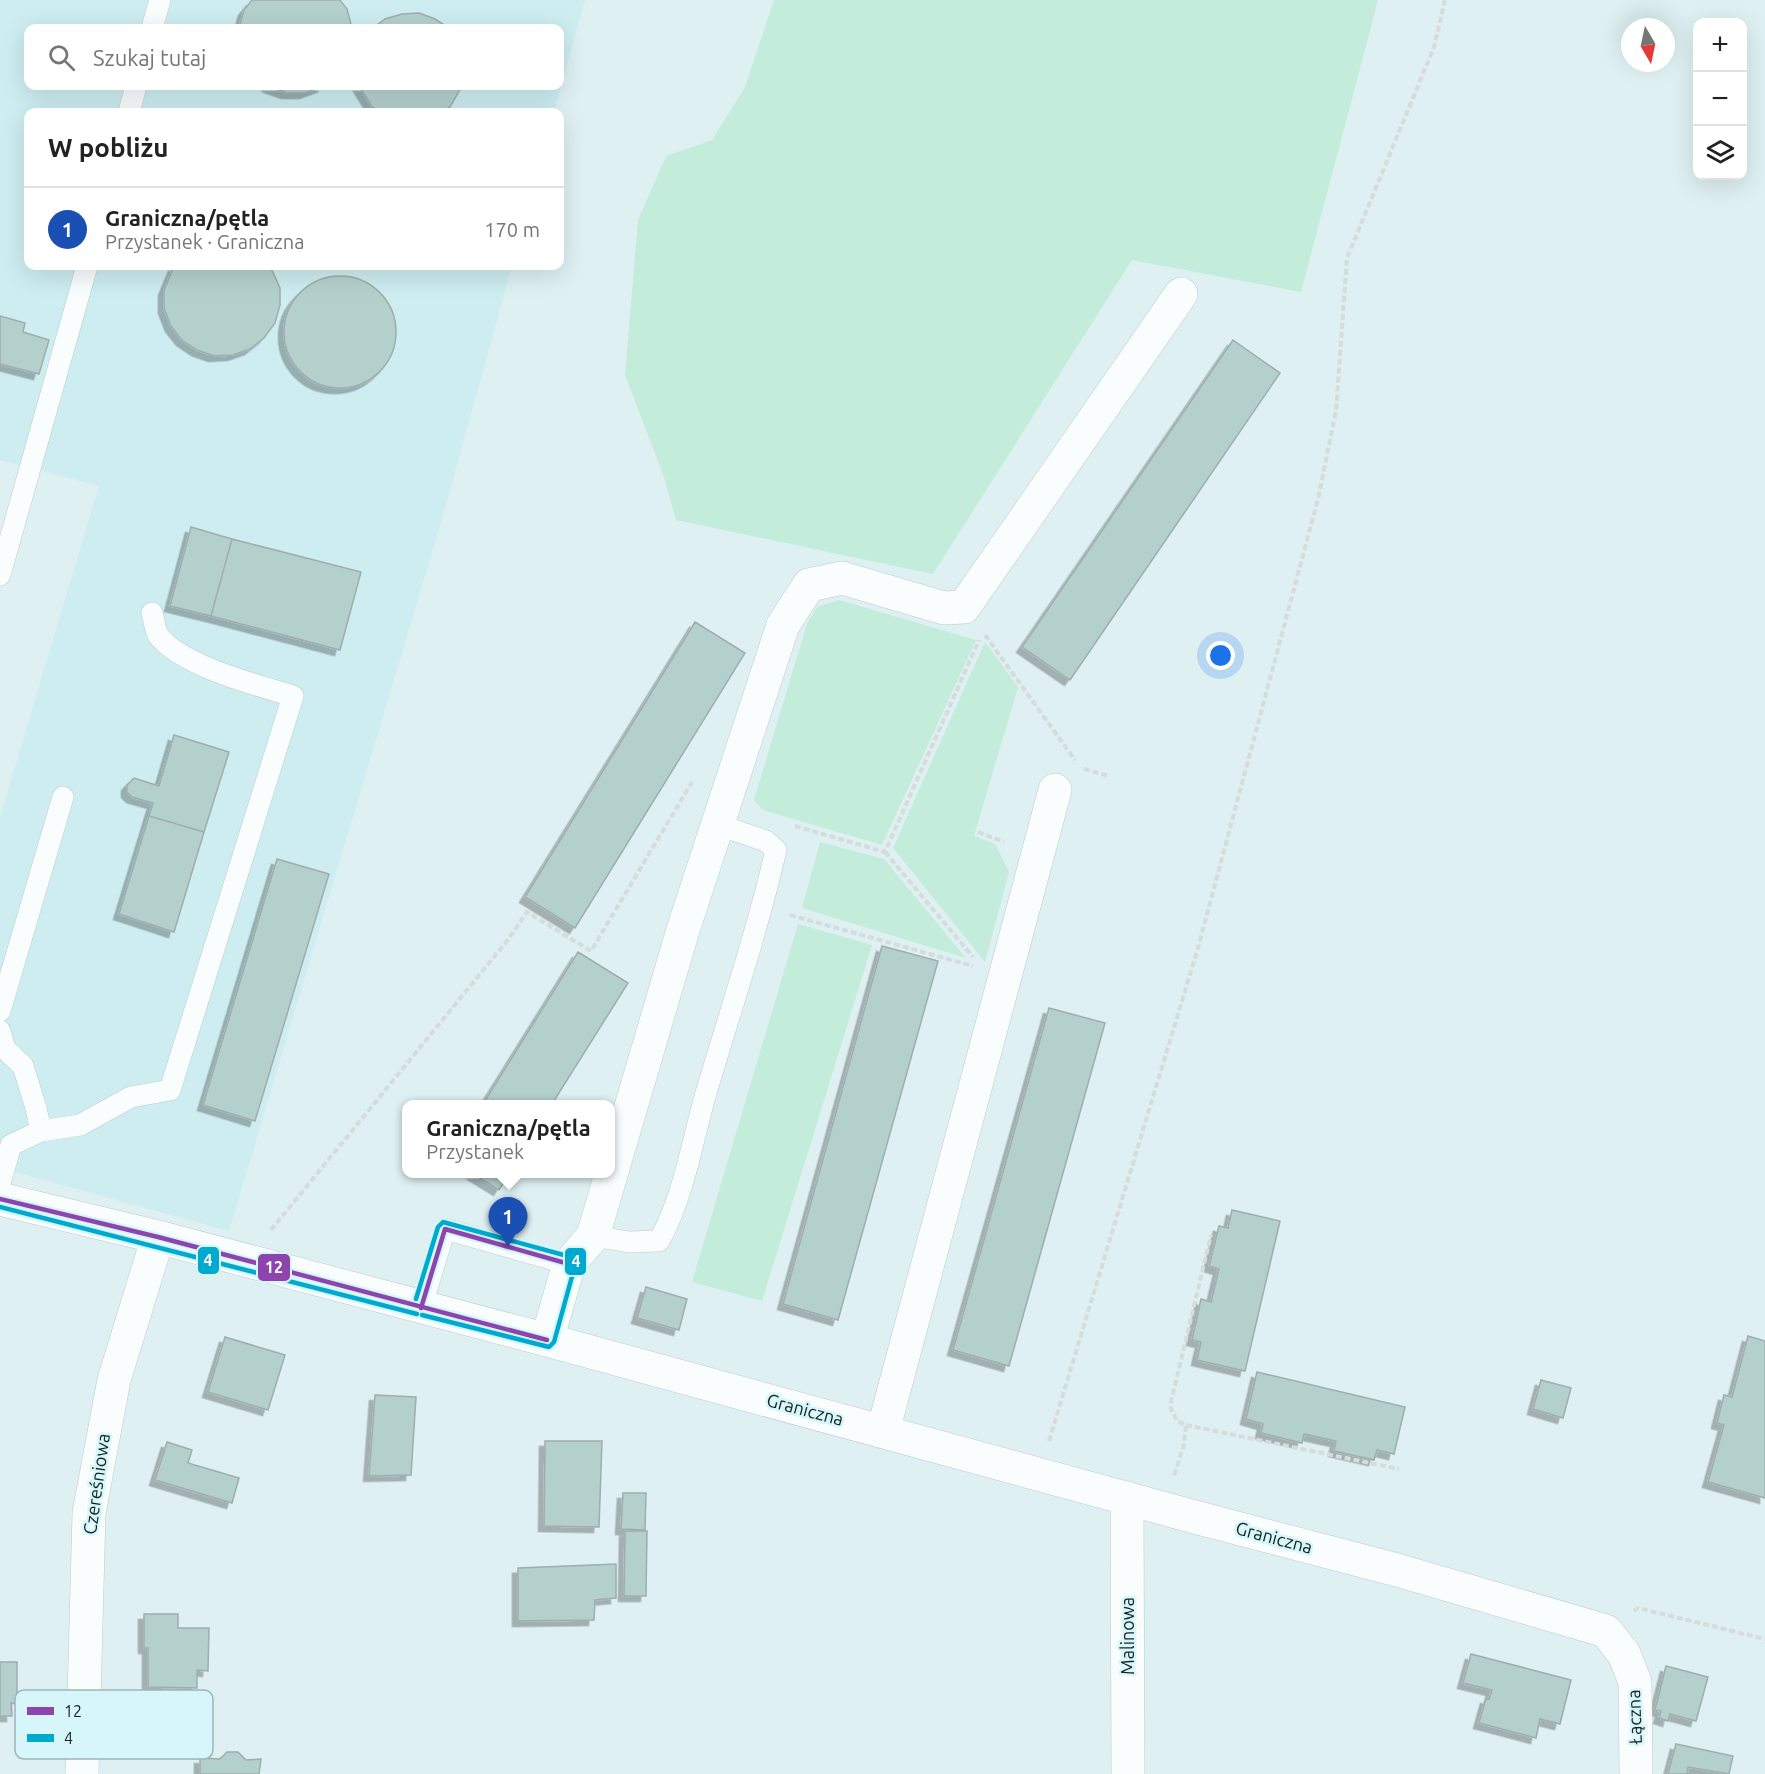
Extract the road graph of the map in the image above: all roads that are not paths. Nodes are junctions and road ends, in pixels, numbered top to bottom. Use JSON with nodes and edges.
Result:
{"nodes":[{"id":1,"x":160,"y":0,"type":"edge"},
{"id":2,"x":153,"y":24,"type":"edge"},
{"id":3,"x":135,"y":90,"type":"edge"},
{"id":4,"x":130,"y":108,"type":"edge"},
{"id":5,"x":86,"y":270,"type":"edge"},
{"id":6,"x":1181,"y":294,"type":"dead end"},
{"id":7,"x":0,"y":575,"type":"edge"},
{"id":8,"x":152,"y":613,"type":"dead end"},
{"id":9,"x":1056,"y":790,"type":"dead end"},
{"id":10,"x":63,"y":797,"type":"dead end"},
{"id":11,"x":719,"y":825,"type":"junction"},
{"id":12,"x":0,"y":1011,"type":"edge"},
{"id":13,"x":0,"y":1031,"type":"edge"},
{"id":14,"x":40,"y":1131,"type":"junction"},
{"id":15,"x":615,"y":1161,"type":"edge"},
{"id":16,"x":610,"y":1178,"type":"edge"},
{"id":17,"x":0,"y":1183,"type":"edge"},
{"id":18,"x":0,"y":1199,"type":"edge"},
{"id":19,"x":593,"y":1236,"type":"junction"},
{"id":20,"x":158,"y":1237,"type":"junction"},
{"id":21,"x":569,"y":1264,"type":"junction"},
{"id":22,"x":421,"y":1308,"type":"junction"},
{"id":23,"x":547,"y":1340,"type":"junction"},
{"id":24,"x":883,"y":1431,"type":"junction"},
{"id":25,"x":1127,"y":1498,"type":"junction"},
{"id":26,"x":1606,"y":1631,"type":"joint"},
{"id":27,"x":84,"y":1690,"type":"edge"},
{"id":28,"x":82,"y":1759,"type":"edge"},
{"id":29,"x":82,"y":1774,"type":"edge"},
{"id":30,"x":1128,"y":1774,"type":"edge"},
{"id":31,"x":1636,"y":1774,"type":"edge"}],
"edges":[{"from":1,"to":2,"type":"lane"},
{"from":3,"to":4,"type":"lane"},
{"from":5,"to":7,"type":"lane"},
{"from":6,"to":11,"type":"street"},
{"from":8,"to":14,"type":"lane"},
{"from":9,"to":24,"type":"street"},
{"from":10,"to":12,"type":"lane"},
{"from":11,"to":15,"type":"street"},
{"from":11,"to":19,"type":"lane"},
{"from":13,"to":14,"type":"lane"},
{"from":14,"to":17,"type":"lane"},
{"from":16,"to":19,"type":"street"},
{"from":18,"to":20,"type":"street","name":"Graniczna"},
{"from":19,"to":21,"type":"street"},
{"from":20,"to":22,"type":"street","name":"Graniczna"},
{"from":20,"to":27,"type":"street","name":"Czereśniowa"},
{"from":21,"to":22,"type":"lane"},
{"from":21,"to":23,"type":"street"},
{"from":22,"to":23,"type":"street","name":"Graniczna"},
{"from":23,"to":24,"type":"street","name":"Graniczna"},
{"from":24,"to":25,"type":"street","name":"Graniczna"},
{"from":25,"to":26,"type":"street","name":"Graniczna"},
{"from":25,"to":30,"type":"street","name":"Malinowa"},
{"from":26,"to":31,"type":"street","name":"Łączna"},
{"from":28,"to":29,"type":"street","name":"Czereśniowa"}]}
